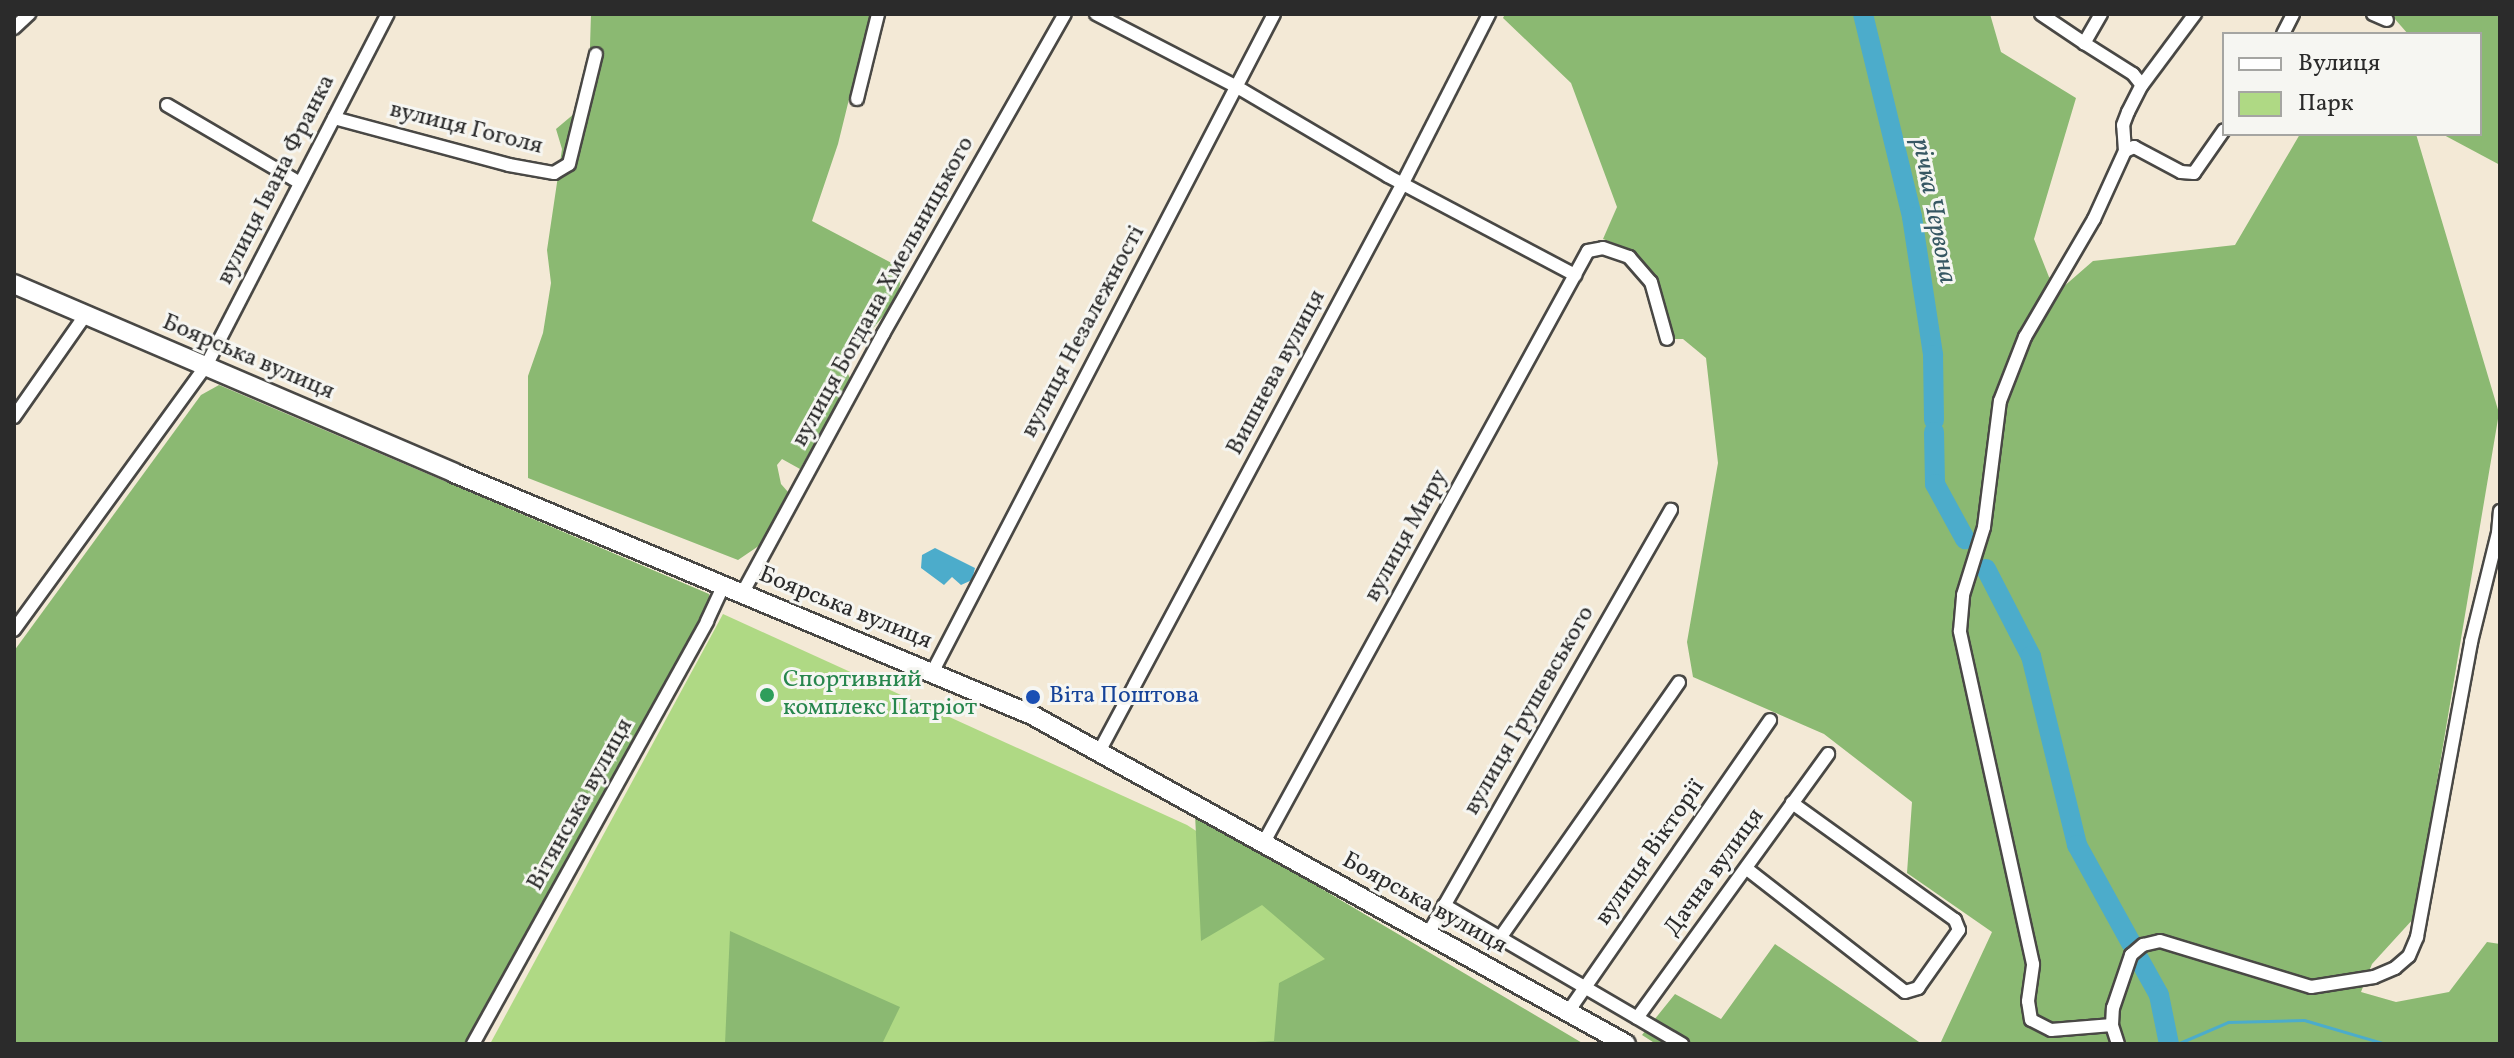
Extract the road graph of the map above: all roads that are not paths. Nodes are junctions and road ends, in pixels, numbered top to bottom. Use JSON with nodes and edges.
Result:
{"nodes":[{"id":1,"x":29,"y":14,"type":"edge"},
{"id":2,"x":388,"y":14,"type":"edge"},
{"id":3,"x":878,"y":14,"type":"edge"},
{"id":4,"x":1065,"y":14,"type":"edge"},
{"id":5,"x":1096,"y":14,"type":"edge"},
{"id":6,"x":1274,"y":14,"type":"edge"},
{"id":7,"x":1489,"y":14,"type":"edge"},
{"id":8,"x":2041,"y":14,"type":"edge"},
{"id":9,"x":2101,"y":14,"type":"edge"},
{"id":10,"x":2195,"y":14,"type":"edge"},
{"id":11,"x":2293,"y":14,"type":"edge"},
{"id":12,"x":2373,"y":14,"type":"edge"},
{"id":13,"x":2387,"y":20,"type":"dead end"},
{"id":14,"x":14,"y":28,"type":"edge"},
{"id":15,"x":2284,"y":32,"type":"edge"},
{"id":16,"x":2084,"y":43,"type":"junction"},
{"id":17,"x":596,"y":54,"type":"dead end"},
{"id":18,"x":2142,"y":85,"type":"junction"},
{"id":19,"x":1237,"y":87,"type":"junction"},
{"id":20,"x":857,"y":99,"type":"dead end"},
{"id":21,"x":167,"y":105,"type":"dead end"},
{"id":22,"x":334,"y":118,"type":"junction"},
{"id":23,"x":2222,"y":133,"type":"edge"},
{"id":24,"x":2125,"y":151,"type":"junction"},
{"id":25,"x":298,"y":182,"type":"junction"},
{"id":26,"x":1403,"y":183,"type":"junction"},
{"id":27,"x":1575,"y":275,"type":"junction"},
{"id":28,"x":14,"y":284,"type":"edge"},
{"id":29,"x":86,"y":314,"type":"junction"},
{"id":30,"x":1667,"y":339,"type":"dead end"},
{"id":31,"x":206,"y":366,"type":"junction"},
{"id":32,"x":14,"y":417,"type":"edge"},
{"id":33,"x":1671,"y":510,"type":"dead end"},
{"id":34,"x":2500,"y":511,"type":"edge"},
{"id":35,"x":724,"y":585,"type":"junction"},
{"id":36,"x":743,"y":592,"type":"junction"},
{"id":37,"x":14,"y":630,"type":"edge"},
{"id":38,"x":933,"y":671,"type":"junction"},
{"id":39,"x":1679,"y":682,"type":"dead end"},
{"id":40,"x":1770,"y":720,"type":"dead end"},
{"id":41,"x":1100,"y":750,"type":"junction"},
{"id":42,"x":1828,"y":754,"type":"dead end"},
{"id":43,"x":1792,"y":803,"type":"junction"},
{"id":44,"x":1264,"y":842,"type":"junction"},
{"id":45,"x":1747,"y":869,"type":"junction"},
{"id":46,"x":1444,"y":905,"type":"junction"},
{"id":47,"x":1428,"y":934,"type":"junction"},
{"id":48,"x":1500,"y":938,"type":"junction"},
{"id":49,"x":1584,"y":987,"type":"junction"},
{"id":50,"x":1568,"y":1012,"type":"junction"},
{"id":51,"x":1637,"y":1018,"type":"junction"},
{"id":52,"x":2112,"y":1025,"type":"junction"},
{"id":53,"x":473,"y":1044,"type":"edge"},
{"id":54,"x":1626,"y":1044,"type":"edge"},
{"id":55,"x":1682,"y":1044,"type":"edge"},
{"id":56,"x":2118,"y":1044,"type":"edge"}],
"edges":[{"from":1,"to":14,"type":"street"},
{"from":2,"to":22,"type":"street","name":"вулиця Івана Франка"},
{"from":3,"to":20,"type":"street"},
{"from":4,"to":36,"type":"street","name":"вулиця Богдана Хмельницького"},
{"from":5,"to":19,"type":"street"},
{"from":6,"to":19,"type":"street","name":"вулиця Незалежності"},
{"from":7,"to":26,"type":"street","name":"Вишнева вулиця"},
{"from":8,"to":16,"type":"street"},
{"from":9,"to":16,"type":"street"},
{"from":10,"to":18,"type":"street"},
{"from":11,"to":15,"type":"street"},
{"from":12,"to":13,"type":"street"},
{"from":16,"to":18,"type":"street"},
{"from":17,"to":22,"type":"street","name":"вулиця Гоголя"},
{"from":18,"to":24,"type":"street"},
{"from":19,"to":26,"type":"street"},
{"from":19,"to":38,"type":"street","name":"вулиця Незалежності"},
{"from":21,"to":25,"type":"street"},
{"from":22,"to":25,"type":"street","name":"вулиця Івана Франка"},
{"from":23,"to":24,"type":"street"},
{"from":24,"to":52,"type":"street"},
{"from":25,"to":31,"type":"street","name":"вулиця Івана Франка"},
{"from":26,"to":27,"type":"street"},
{"from":26,"to":41,"type":"street","name":"Вишнева вулиця"},
{"from":27,"to":30,"type":"street","name":"вулиця Миру"},
{"from":27,"to":44,"type":"street","name":"вулиця Миру"},
{"from":28,"to":29,"type":"street","name":"Боярська вулиця"},
{"from":29,"to":31,"type":"street","name":"Боярська вулиця"},
{"from":29,"to":32,"type":"street"},
{"from":31,"to":35,"type":"street","name":"Боярська вулиця"},
{"from":31,"to":37,"type":"street","name":"вулиця Івана Франка"},
{"from":33,"to":46,"type":"street","name":"вулиця Грушевського"},
{"from":34,"to":52,"type":"street"},
{"from":35,"to":36,"type":"street","name":"Боярська вулиця"},
{"from":35,"to":53,"type":"street","name":"Вітянська вулиця"},
{"from":36,"to":38,"type":"street","name":"Боярська вулиця"},
{"from":38,"to":41,"type":"street","name":"Боярська вулиця"},
{"from":39,"to":48,"type":"street"},
{"from":40,"to":49,"type":"street","name":"вулиця Вікторії"},
{"from":41,"to":44,"type":"street","name":"Боярська вулиця"},
{"from":42,"to":43,"type":"street","name":"Дачна вулиця"},
{"from":43,"to":45,"type":"street","name":"Дачна вулиця"},
{"from":43,"to":45,"type":"street"},
{"from":44,"to":47,"type":"street","name":"Боярська вулиця"},
{"from":45,"to":51,"type":"street","name":"Дачна вулиця"},
{"from":46,"to":47,"type":"street","name":"вулиця Грушевського"},
{"from":46,"to":48,"type":"street"},
{"from":47,"to":50,"type":"street","name":"Боярська вулиця"},
{"from":48,"to":49,"type":"street"},
{"from":49,"to":50,"type":"street","name":"вулиця Вікторії"},
{"from":49,"to":51,"type":"street"},
{"from":50,"to":54,"type":"street","name":"Боярська вулиця"},
{"from":51,"to":55,"type":"street"},
{"from":52,"to":56,"type":"street"}]}
